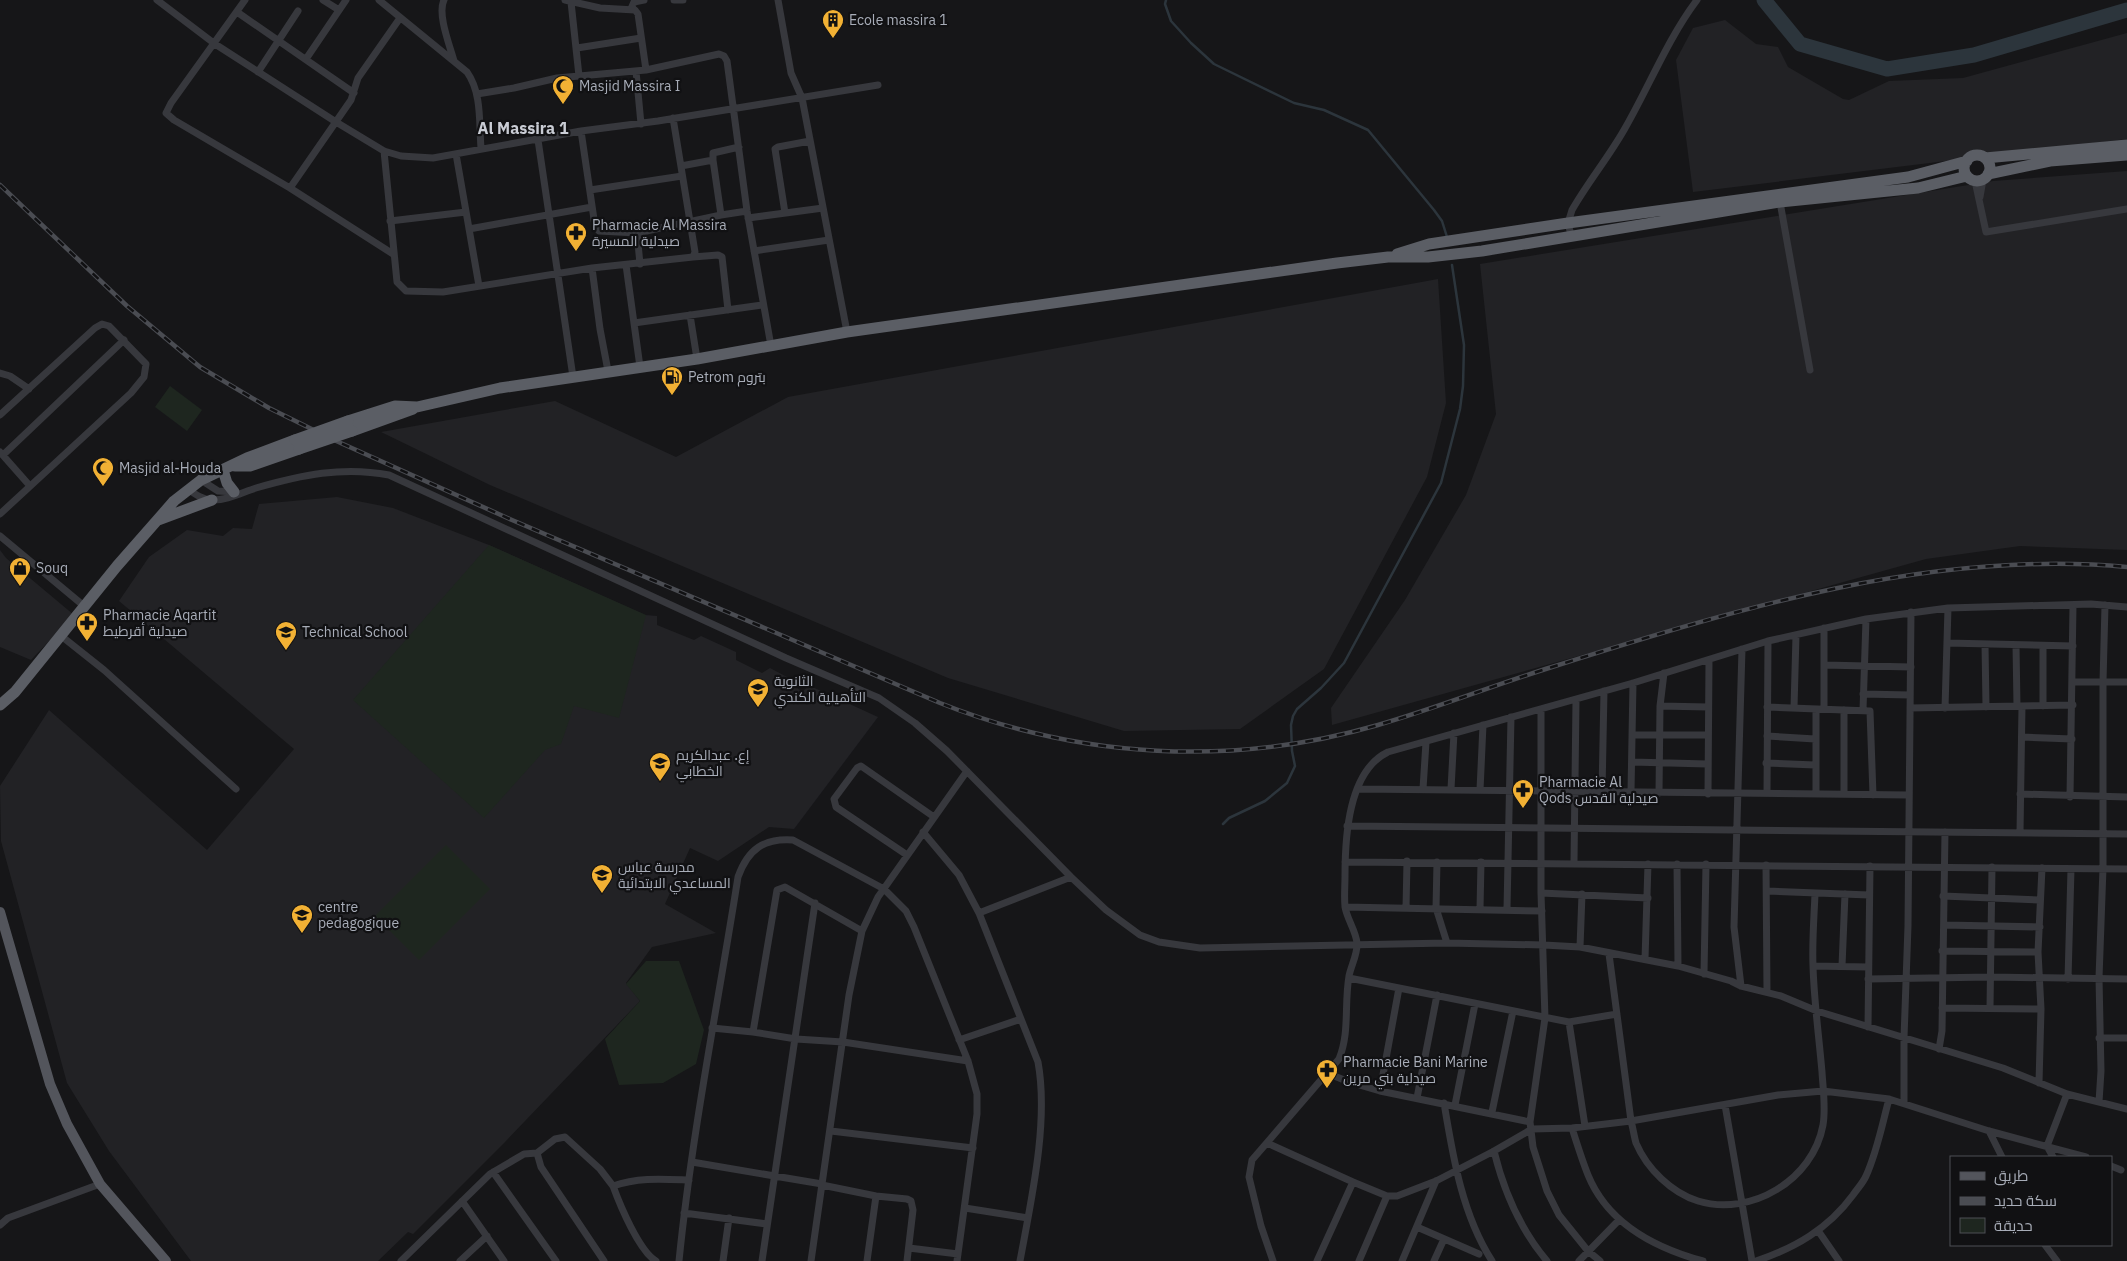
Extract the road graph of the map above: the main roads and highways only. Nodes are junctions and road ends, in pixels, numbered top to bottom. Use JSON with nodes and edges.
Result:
{"nodes":[{"id":1,"x":2127,"y":145,"type":"edge"},
{"id":2,"x":2127,"y":154,"type":"edge"},
{"id":3,"x":1985,"y":158,"type":"junction"},
{"id":4,"x":1967,"y":161,"type":"junction"},
{"id":5,"x":1978,"y":178,"type":"junction"},
{"id":6,"x":1702,"y":210,"type":"junction"},
{"id":7,"x":1388,"y":257,"type":"junction"},
{"id":8,"x":228,"y":468,"type":"junction"},
{"id":9,"x":238,"y":492,"type":"road end"},
{"id":10,"x":212,"y":500,"type":"road end"},
{"id":11,"x":154,"y":522,"type":"junction"},
{"id":12,"x":24,"y":680,"type":"junction"},
{"id":13,"x":0,"y":694,"type":"edge"},
{"id":14,"x":0,"y":705,"type":"edge"},
{"id":15,"x":0,"y":912,"type":"edge"},
{"id":16,"x":166,"y":1261,"type":"edge"}],
"edges":[{"from":1,"to":3,"type":"highway"},
{"from":2,"to":5,"type":"highway"},
{"from":3,"to":4,"type":"highway"},
{"from":3,"to":5,"type":"highway"},
{"from":4,"to":5,"type":"highway"},
{"from":4,"to":6,"type":"highway"},
{"from":5,"to":6,"type":"highway"},
{"from":6,"to":7,"type":"highway"},
{"from":6,"to":7,"type":"highway"},
{"from":7,"to":8,"type":"highway","bridge":true},
{"from":8,"to":9,"type":"highway"},
{"from":8,"to":11,"type":"highway"},
{"from":10,"to":11,"type":"highway"},
{"from":11,"to":12,"type":"highway"},
{"from":12,"to":13,"type":"highway"},
{"from":12,"to":14,"type":"highway"},
{"from":15,"to":16,"type":"main road"}]}
